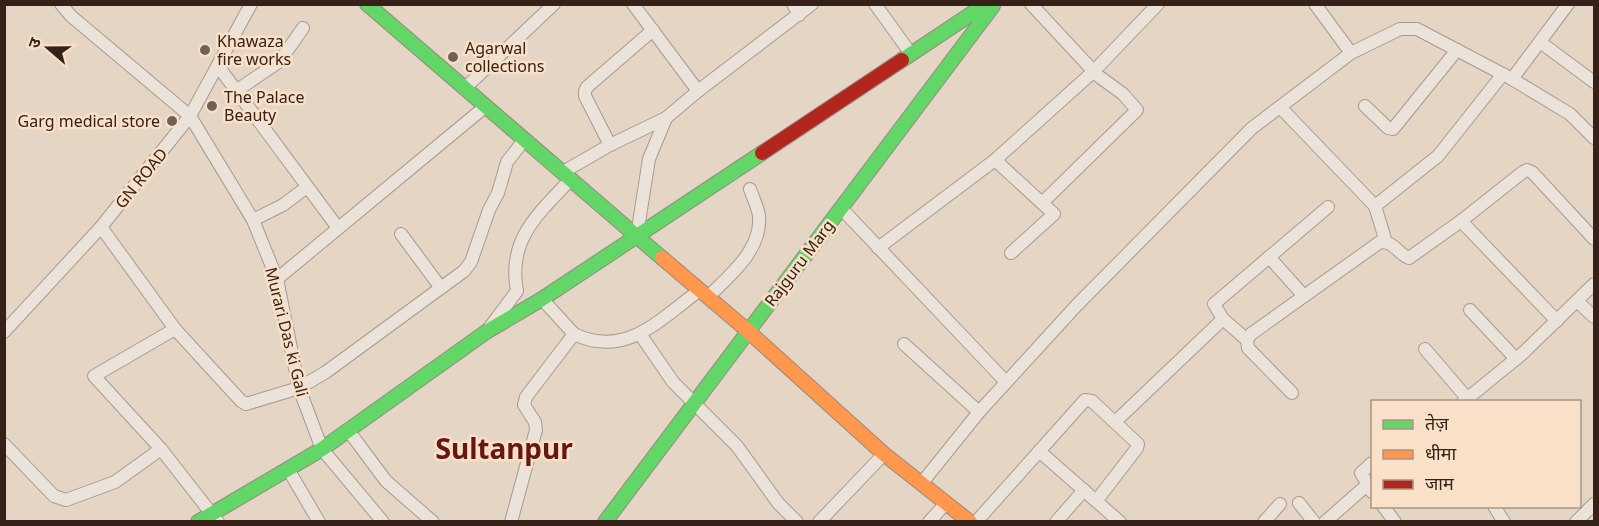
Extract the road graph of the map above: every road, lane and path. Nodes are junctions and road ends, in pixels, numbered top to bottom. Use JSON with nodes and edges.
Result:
{"nodes":[{"id":1,"x":61,"y":4,"type":"edge"},
{"id":2,"x":251,"y":4,"type":"edge"},
{"id":3,"x":367,"y":4,"type":"edge"},
{"id":4,"x":554,"y":4,"type":"edge"},
{"id":5,"x":633,"y":4,"type":"edge"},
{"id":6,"x":812,"y":4,"type":"edge"},
{"id":7,"x":875,"y":4,"type":"edge"},
{"id":8,"x":986,"y":4,"type":"edge"},
{"id":9,"x":994,"y":4,"type":"edge"},
{"id":10,"x":1032,"y":4,"type":"edge"},
{"id":11,"x":1158,"y":4,"type":"edge"},
{"id":12,"x":1315,"y":4,"type":"edge"},
{"id":13,"x":1568,"y":4,"type":"edge"},
{"id":14,"x":796,"y":10,"type":"edge"},
{"id":15,"x":303,"y":28,"type":"dead end"},
{"id":16,"x":652,"y":30,"type":"junction"},
{"id":17,"x":1540,"y":42,"type":"junction"},
{"id":18,"x":1458,"y":50,"type":"junction"},
{"id":19,"x":1351,"y":53,"type":"junction"},
{"id":20,"x":911,"y":54,"type":"junction"},
{"id":21,"x":218,"y":66,"type":"junction"},
{"id":22,"x":1094,"y":71,"type":"junction"},
{"id":23,"x":1508,"y":76,"type":"junction"},
{"id":24,"x":1594,"y":82,"type":"edge"},
{"id":25,"x":464,"y":89,"type":"junction"},
{"id":26,"x":698,"y":91,"type":"junction"},
{"id":27,"x":236,"y":92,"type":"junction"},
{"id":28,"x":486,"y":106,"type":"junction"},
{"id":29,"x":1365,"y":106,"type":"dead end"},
{"id":30,"x":1280,"y":108,"type":"junction"},
{"id":31,"x":190,"y":116,"type":"junction"},
{"id":32,"x":666,"y":118,"type":"junction"},
{"id":33,"x":1594,"y":138,"type":"edge"},
{"id":34,"x":524,"y":140,"type":"junction"},
{"id":35,"x":610,"y":146,"type":"junction"},
{"id":36,"x":995,"y":160,"type":"junction"},
{"id":37,"x":567,"y":176,"type":"junction"},
{"id":38,"x":307,"y":187,"type":"junction"},
{"id":39,"x":750,"y":189,"type":"dead end"},
{"id":40,"x":1042,"y":203,"type":"junction"},
{"id":41,"x":1375,"y":206,"type":"junction"},
{"id":42,"x":1328,"y":207,"type":"dead end"},
{"id":43,"x":841,"y":208,"type":"junction"},
{"id":44,"x":253,"y":220,"type":"junction"},
{"id":45,"x":1461,"y":221,"type":"junction"},
{"id":46,"x":101,"y":227,"type":"junction"},
{"id":47,"x":338,"y":228,"type":"junction"},
{"id":48,"x":401,"y":234,"type":"dead end"},
{"id":49,"x":636,"y":235,"type":"junction"},
{"id":50,"x":1594,"y":239,"type":"edge"},
{"id":51,"x":1386,"y":242,"type":"junction"},
{"id":52,"x":878,"y":248,"type":"junction"},
{"id":53,"x":1011,"y":253,"type":"dead end"},
{"id":54,"x":1269,"y":257,"type":"junction"},
{"id":55,"x":277,"y":279,"type":"junction"},
{"id":56,"x":1594,"y":284,"type":"edge"},
{"id":57,"x":441,"y":288,"type":"junction"},
{"id":58,"x":704,"y":293,"type":"junction"},
{"id":59,"x":1304,"y":296,"type":"junction"},
{"id":60,"x":542,"y":299,"type":"junction"},
{"id":61,"x":1578,"y":302,"type":"junction"},
{"id":62,"x":1470,"y":310,"type":"dead end"},
{"id":63,"x":1594,"y":317,"type":"edge"},
{"id":64,"x":1223,"y":320,"type":"junction"},
{"id":65,"x":1557,"y":321,"type":"junction"},
{"id":66,"x":175,"y":329,"type":"junction"},
{"id":67,"x":748,"y":331,"type":"junction"},
{"id":68,"x":4,"y":332,"type":"edge"},
{"id":69,"x":486,"y":332,"type":"junction"},
{"id":70,"x":574,"y":334,"type":"junction"},
{"id":71,"x":640,"y":334,"type":"junction"},
{"id":72,"x":1247,"y":340,"type":"junction"},
{"id":73,"x":904,"y":344,"type":"dead end"},
{"id":74,"x":1425,"y":349,"type":"dead end"},
{"id":75,"x":1516,"y":359,"type":"junction"},
{"id":76,"x":1006,"y":382,"type":"junction"},
{"id":77,"x":299,"y":387,"type":"junction"},
{"id":78,"x":1292,"y":393,"type":"dead end"},
{"id":79,"x":1465,"y":400,"type":"edge"},
{"id":80,"x":694,"y":403,"type":"junction"},
{"id":81,"x":979,"y":412,"type":"junction"},
{"id":82,"x":1115,"y":422,"type":"junction"},
{"id":83,"x":348,"y":430,"type":"junction"},
{"id":84,"x":4,"y":444,"type":"edge"},
{"id":85,"x":161,"y":449,"type":"junction"},
{"id":86,"x":322,"y":449,"type":"junction"},
{"id":87,"x":1039,"y":451,"type":"junction"},
{"id":88,"x":884,"y":454,"type":"junction"},
{"id":89,"x":1371,"y":464,"type":"edge"},
{"id":90,"x":288,"y":469,"type":"junction"},
{"id":91,"x":921,"y":484,"type":"junction"},
{"id":92,"x":1370,"y":489,"type":"edge"},
{"id":93,"x":1084,"y":490,"type":"junction"},
{"id":94,"x":1097,"y":501,"type":"junction"},
{"id":95,"x":946,"y":503,"type":"junction"},
{"id":96,"x":1280,"y":504,"type":"dead end"},
{"id":97,"x":1299,"y":504,"type":"dead end"},
{"id":98,"x":1594,"y":504,"type":"edge"},
{"id":99,"x":1384,"y":508,"type":"edge"},
{"id":100,"x":1495,"y":508,"type":"edge"},
{"id":101,"x":215,"y":518,"type":"edge"},
{"id":102,"x":198,"y":522,"type":"edge"},
{"id":103,"x":319,"y":522,"type":"edge"},
{"id":104,"x":382,"y":522,"type":"edge"},
{"id":105,"x":433,"y":522,"type":"edge"},
{"id":106,"x":511,"y":522,"type":"edge"},
{"id":107,"x":605,"y":522,"type":"edge"},
{"id":108,"x":796,"y":522,"type":"edge"},
{"id":109,"x":819,"y":522,"type":"edge"},
{"id":110,"x":929,"y":522,"type":"edge"},
{"id":111,"x":970,"y":522,"type":"edge"},
{"id":112,"x":976,"y":522,"type":"edge"},
{"id":113,"x":1056,"y":522,"type":"edge"},
{"id":114,"x":1120,"y":522,"type":"edge"},
{"id":115,"x":1264,"y":522,"type":"edge"},
{"id":116,"x":1314,"y":522,"type":"edge"},
{"id":117,"x":1325,"y":522,"type":"edge"},
{"id":118,"x":1395,"y":522,"type":"edge"},
{"id":119,"x":1504,"y":522,"type":"edge"},
{"id":120,"x":1576,"y":522,"type":"edge"}],
"edges":[{"from":1,"to":31,"type":"street","name":"Murari Das ki Gali"},
{"from":2,"to":21,"type":"street","name":"GN ROAD"},
{"from":3,"to":25,"type":"street"},
{"from":4,"to":25,"type":"street"},
{"from":5,"to":16,"type":"street"},
{"from":6,"to":14,"type":"street"},
{"from":7,"to":20,"type":"street"},
{"from":8,"to":20,"type":"street"},
{"from":9,"to":43,"type":"street","name":"Rajguru Marg"},
{"from":10,"to":22,"type":"street"},
{"from":11,"to":22,"type":"street"},
{"from":12,"to":19,"type":"street"},
{"from":13,"to":17,"type":"street"},
{"from":14,"to":26,"type":"street"},
{"from":15,"to":27,"type":"street"},
{"from":16,"to":26,"type":"street"},
{"from":16,"to":35,"type":"street"},
{"from":17,"to":23,"type":"street"},
{"from":17,"to":24,"type":"street"},
{"from":18,"to":19,"type":"street"},
{"from":18,"to":23,"type":"street"},
{"from":18,"to":29,"type":"street"},
{"from":19,"to":30,"type":"street"},
{"from":20,"to":49,"type":"street"},
{"from":21,"to":27,"type":"street"},
{"from":21,"to":31,"type":"street","name":"GN ROAD"},
{"from":22,"to":36,"type":"street"},
{"from":22,"to":40,"type":"street"},
{"from":23,"to":33,"type":"street"},
{"from":23,"to":41,"type":"street"},
{"from":25,"to":28,"type":"street"},
{"from":26,"to":32,"type":"street"},
{"from":27,"to":38,"type":"street"},
{"from":28,"to":34,"type":"street"},
{"from":28,"to":47,"type":"street"},
{"from":30,"to":41,"type":"street"},
{"from":30,"to":76,"type":"street"},
{"from":31,"to":44,"type":"street","name":"Murari Das ki Gali"},
{"from":31,"to":46,"type":"street","name":"GN ROAD"},
{"from":32,"to":35,"type":"street"},
{"from":32,"to":49,"type":"street"},
{"from":34,"to":37,"type":"street"},
{"from":34,"to":57,"type":"street"},
{"from":35,"to":37,"type":"street"},
{"from":36,"to":40,"type":"street"},
{"from":36,"to":52,"type":"street"},
{"from":37,"to":49,"type":"street"},
{"from":37,"to":69,"type":"street"},
{"from":38,"to":44,"type":"street"},
{"from":38,"to":47,"type":"street"},
{"from":39,"to":58,"type":"street"},
{"from":40,"to":53,"type":"street"},
{"from":41,"to":51,"type":"street"},
{"from":42,"to":54,"type":"street"},
{"from":43,"to":52,"type":"street"},
{"from":43,"to":67,"type":"street","name":"Rajguru Marg"},
{"from":44,"to":55,"type":"street","name":"Murari Das ki Gali"},
{"from":45,"to":50,"type":"street"},
{"from":45,"to":51,"type":"street"},
{"from":45,"to":65,"type":"street"},
{"from":46,"to":66,"type":"street"},
{"from":46,"to":68,"type":"street","name":"GN ROAD"},
{"from":47,"to":55,"type":"street"},
{"from":48,"to":57,"type":"street"},
{"from":49,"to":58,"type":"street"},
{"from":49,"to":60,"type":"street"},
{"from":51,"to":59,"type":"street"},
{"from":52,"to":76,"type":"street"},
{"from":54,"to":59,"type":"street"},
{"from":54,"to":64,"type":"street"},
{"from":55,"to":77,"type":"street","name":"Murari Das ki Gali"},
{"from":56,"to":61,"type":"street"},
{"from":57,"to":77,"type":"street"},
{"from":58,"to":67,"type":"street"},
{"from":58,"to":71,"type":"street"},
{"from":59,"to":72,"type":"street"},
{"from":60,"to":69,"type":"street"},
{"from":60,"to":70,"type":"street"},
{"from":61,"to":63,"type":"street"},
{"from":61,"to":65,"type":"street"},
{"from":62,"to":75,"type":"street"},
{"from":64,"to":72,"type":"street"},
{"from":64,"to":82,"type":"street"},
{"from":65,"to":75,"type":"street"},
{"from":66,"to":77,"type":"street"},
{"from":66,"to":85,"type":"street"},
{"from":67,"to":80,"type":"street","name":"Rajguru Marg"},
{"from":67,"to":88,"type":"street"},
{"from":69,"to":83,"type":"street"},
{"from":70,"to":71,"type":"street"},
{"from":70,"to":106,"type":"street"},
{"from":71,"to":80,"type":"street"},
{"from":72,"to":78,"type":"street"},
{"from":73,"to":81,"type":"street"},
{"from":74,"to":79,"type":"street"},
{"from":75,"to":79,"type":"street"},
{"from":76,"to":81,"type":"street"},
{"from":77,"to":86,"type":"street","name":"Murari Das ki Gali"},
{"from":80,"to":107,"type":"street","name":"Rajguru Marg"},
{"from":80,"to":108,"type":"street"},
{"from":81,"to":91,"type":"street"},
{"from":82,"to":87,"type":"street"},
{"from":82,"to":94,"type":"street"},
{"from":83,"to":86,"type":"street"},
{"from":83,"to":105,"type":"street"},
{"from":84,"to":85,"type":"street"},
{"from":85,"to":101,"type":"street"},
{"from":86,"to":90,"type":"street"},
{"from":86,"to":104,"type":"street","name":"Murari Das ki Gali"},
{"from":87,"to":93,"type":"street"},
{"from":87,"to":112,"type":"street"},
{"from":88,"to":91,"type":"street"},
{"from":88,"to":109,"type":"street"},
{"from":89,"to":92,"type":"street"},
{"from":90,"to":101,"type":"street"},
{"from":90,"to":103,"type":"street"},
{"from":91,"to":95,"type":"street"},
{"from":92,"to":117,"type":"street"},
{"from":93,"to":94,"type":"street"},
{"from":93,"to":113,"type":"street"},
{"from":94,"to":114,"type":"street"},
{"from":95,"to":110,"type":"street"},
{"from":95,"to":111,"type":"street"},
{"from":96,"to":115,"type":"street"},
{"from":97,"to":116,"type":"street"},
{"from":98,"to":120,"type":"street"},
{"from":99,"to":118,"type":"street"},
{"from":100,"to":119,"type":"street"},
{"from":101,"to":102,"type":"street"}]}
